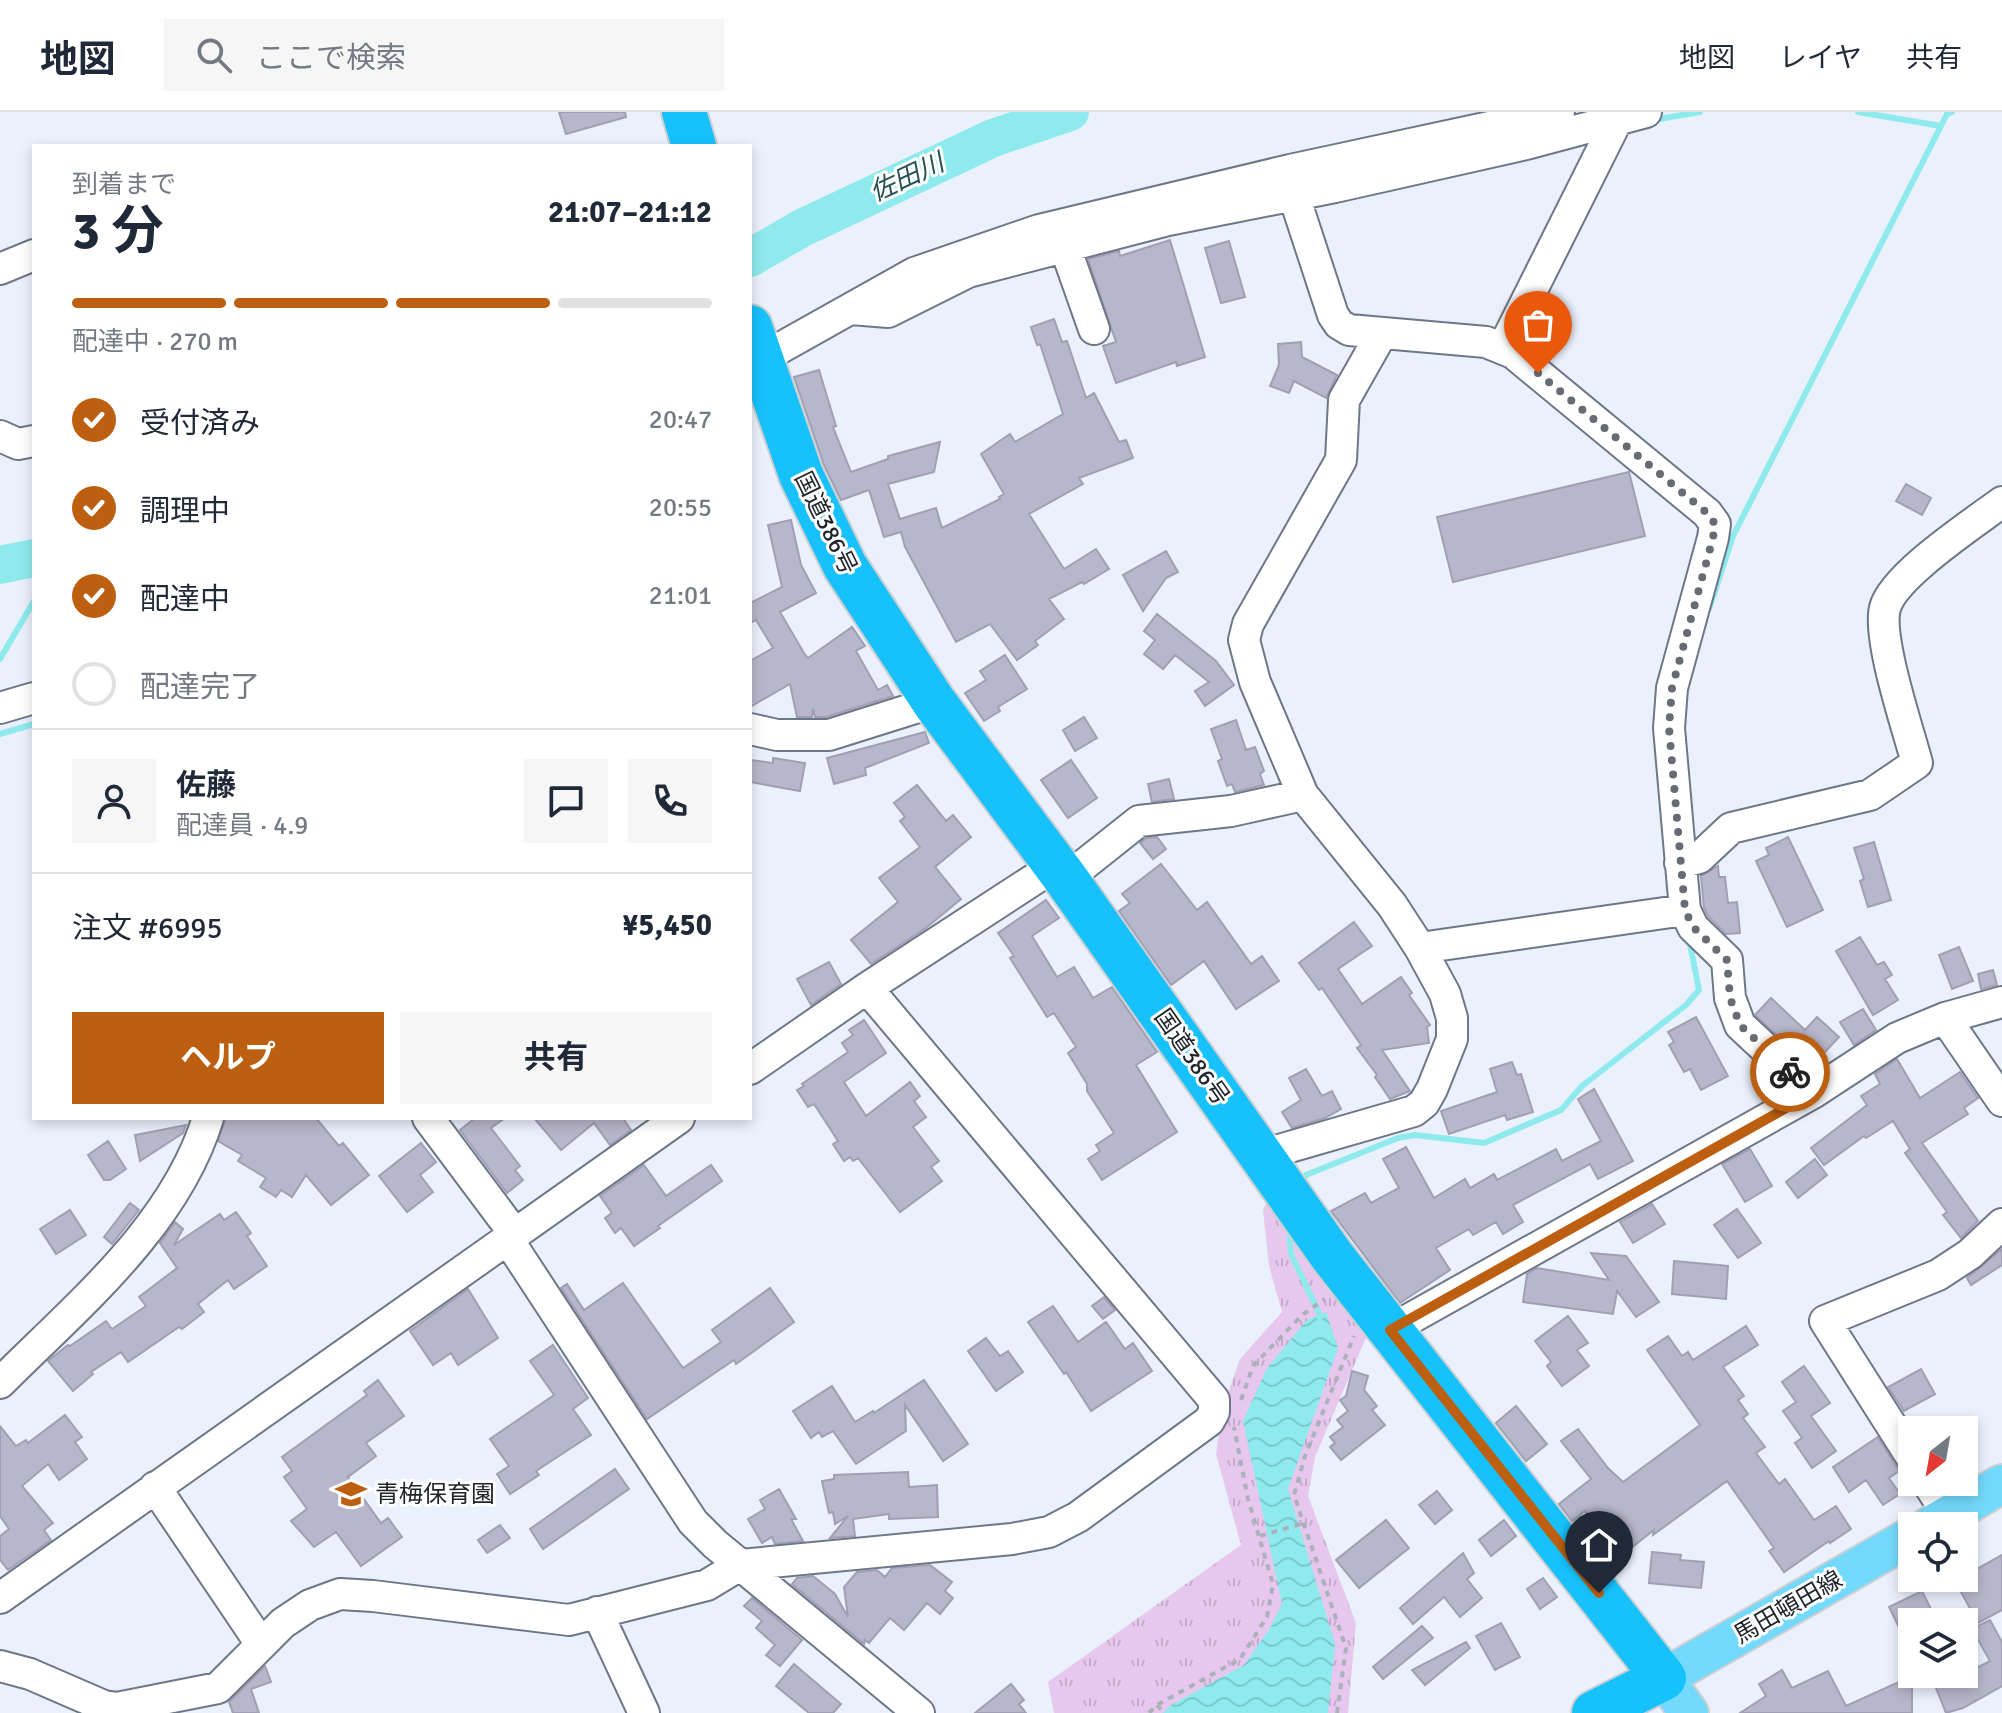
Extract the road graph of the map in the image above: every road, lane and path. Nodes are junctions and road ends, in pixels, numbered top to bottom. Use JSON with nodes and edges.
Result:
{"nodes":[{"id":1,"x":684,"y":112,"type":"edge"},
{"id":2,"x":1559,"y":112,"type":"edge"},
{"id":3,"x":1621,"y":124,"type":"edge"},
{"id":4,"x":693,"y":144,"type":"edge"},
{"id":5,"x":1296,"y":202,"type":"junction"},
{"id":6,"x":1067,"y":255,"type":"junction"},
{"id":7,"x":32,"y":256,"type":"edge"},
{"id":8,"x":0,"y":269,"type":"edge"},
{"id":9,"x":851,"y":309,"type":"junction"},
{"id":10,"x":1094,"y":329,"type":"dead end"},
{"id":11,"x":1382,"y":333,"type":"junction"},
{"id":12,"x":1503,"y":348,"type":"junction"},
{"id":13,"x":754,"y":349,"type":"edge"},
{"id":14,"x":2002,"y":502,"type":"edge"},
{"id":15,"x":32,"y":699,"type":"edge"},
{"id":16,"x":934,"y":702,"type":"junction"},
{"id":17,"x":0,"y":708,"type":"edge"},
{"id":18,"x":752,"y":729,"type":"edge"},
{"id":19,"x":1303,"y":795,"type":"junction"},
{"id":20,"x":1680,"y":863,"type":"junction"},
{"id":21,"x":1061,"y":872,"type":"junction"},
{"id":22,"x":1685,"y":910,"type":"junction"},
{"id":23,"x":1420,"y":948,"type":"junction"},
{"id":24,"x":867,"y":988,"type":"junction"},
{"id":25,"x":2002,"y":1002,"type":"edge"},
{"id":26,"x":1945,"y":1018,"type":"junction"},
{"id":27,"x":752,"y":1068,"type":"edge"},
{"id":28,"x":1813,"y":1093,"type":"junction"},
{"id":29,"x":2002,"y":1101,"type":"edge"},
{"id":30,"x":207,"y":1120,"type":"edge"},
{"id":31,"x":429,"y":1120,"type":"edge"},
{"id":32,"x":676,"y":1120,"type":"edge"},
{"id":33,"x":1265,"y":1160,"type":"junction"},
{"id":34,"x":2002,"y":1224,"type":"edge"},
{"id":35,"x":510,"y":1235,"type":"junction"},
{"id":36,"x":1334,"y":1308,"type":"dead end"},
{"id":37,"x":1369,"y":1329,"type":"junction"},
{"id":38,"x":0,"y":1383,"type":"edge"},
{"id":39,"x":1238,"y":1407,"type":"dead end"},
{"id":40,"x":1233,"y":1420,"type":"dead end"},
{"id":41,"x":1898,"y":1436,"type":"edge"},
{"id":42,"x":2002,"y":1484,"type":"edge"},
{"id":43,"x":155,"y":1487,"type":"junction"},
{"id":44,"x":1954,"y":1512,"type":"edge"},
{"id":45,"x":1304,"y":1523,"type":"junction"},
{"id":46,"x":1259,"y":1536,"type":"junction"},
{"id":47,"x":1898,"y":1544,"type":"edge"},
{"id":48,"x":740,"y":1565,"type":"junction"},
{"id":49,"x":0,"y":1598,"type":"edge"},
{"id":50,"x":597,"y":1612,"type":"junction"},
{"id":51,"x":261,"y":1644,"type":"junction"},
{"id":52,"x":0,"y":1666,"type":"edge"},
{"id":53,"x":1664,"y":1678,"type":"junction"},
{"id":54,"x":1157,"y":1705,"type":"junction"},
{"id":55,"x":644,"y":1713,"type":"edge"},
{"id":56,"x":919,"y":1713,"type":"edge"},
{"id":57,"x":1149,"y":1713,"type":"edge"},
{"id":58,"x":1165,"y":1713,"type":"edge"},
{"id":59,"x":1337,"y":1713,"type":"edge"},
{"id":60,"x":1594,"y":1713,"type":"edge"},
{"id":61,"x":1689,"y":1713,"type":"edge"}],
"edges":[{"from":1,"to":4,"type":"highway"},
{"from":2,"to":9,"type":"street"},
{"from":3,"to":5,"type":"street"},
{"from":3,"to":12,"type":"street"},
{"from":5,"to":6,"type":"street"},
{"from":5,"to":11,"type":"street"},
{"from":6,"to":9,"type":"street"},
{"from":6,"to":10,"type":"street"},
{"from":7,"to":8,"type":"street"},
{"from":9,"to":13,"type":"street"},
{"from":11,"to":12,"type":"street"},
{"from":11,"to":19,"type":"street"},
{"from":12,"to":20,"type":"street"},
{"from":13,"to":16,"type":"highway","name":"国道386号"},
{"from":14,"to":20,"type":"street"},
{"from":15,"to":17,"type":"street"},
{"from":16,"to":18,"type":"street"},
{"from":16,"to":21,"type":"highway","name":"国道386号"},
{"from":19,"to":21,"type":"street"},
{"from":19,"to":23,"type":"street"},
{"from":20,"to":22,"type":"street"},
{"from":21,"to":24,"type":"street"},
{"from":21,"to":33,"type":"highway","name":"国道386号"},
{"from":22,"to":23,"type":"street"},
{"from":22,"to":28,"type":"street"},
{"from":23,"to":33,"type":"street"},
{"from":24,"to":27,"type":"street"},
{"from":24,"to":48,"type":"street"},
{"from":25,"to":26,"type":"street"},
{"from":26,"to":28,"type":"street"},
{"from":26,"to":29,"type":"street"},
{"from":28,"to":37,"type":"street"},
{"from":30,"to":38,"type":"street"},
{"from":31,"to":35,"type":"street"},
{"from":32,"to":35,"type":"street"},
{"from":33,"to":37,"type":"highway","name":"国道386号"},
{"from":34,"to":41,"type":"street"},
{"from":35,"to":43,"type":"street"},
{"from":35,"to":48,"type":"street"},
{"from":36,"to":39,"type":"path"},
{"from":37,"to":45,"type":"path"},
{"from":37,"to":53,"type":"highway","name":"国道386号"},
{"from":40,"to":46,"type":"path"},
{"from":42,"to":44,"type":"main road"},
{"from":43,"to":49,"type":"street"},
{"from":43,"to":51,"type":"street"},
{"from":45,"to":46,"type":"path"},
{"from":45,"to":59,"type":"path"},
{"from":46,"to":54,"type":"path"},
{"from":47,"to":53,"type":"main road","name":"馬田頓田線"},
{"from":48,"to":50,"type":"street"},
{"from":48,"to":56,"type":"street"},
{"from":50,"to":51,"type":"street"},
{"from":50,"to":55,"type":"street"},
{"from":51,"to":52,"type":"street"},
{"from":53,"to":60,"type":"highway"},
{"from":53,"to":61,"type":"main road"},
{"from":54,"to":57,"type":"path"},
{"from":54,"to":58,"type":"path"}]}
